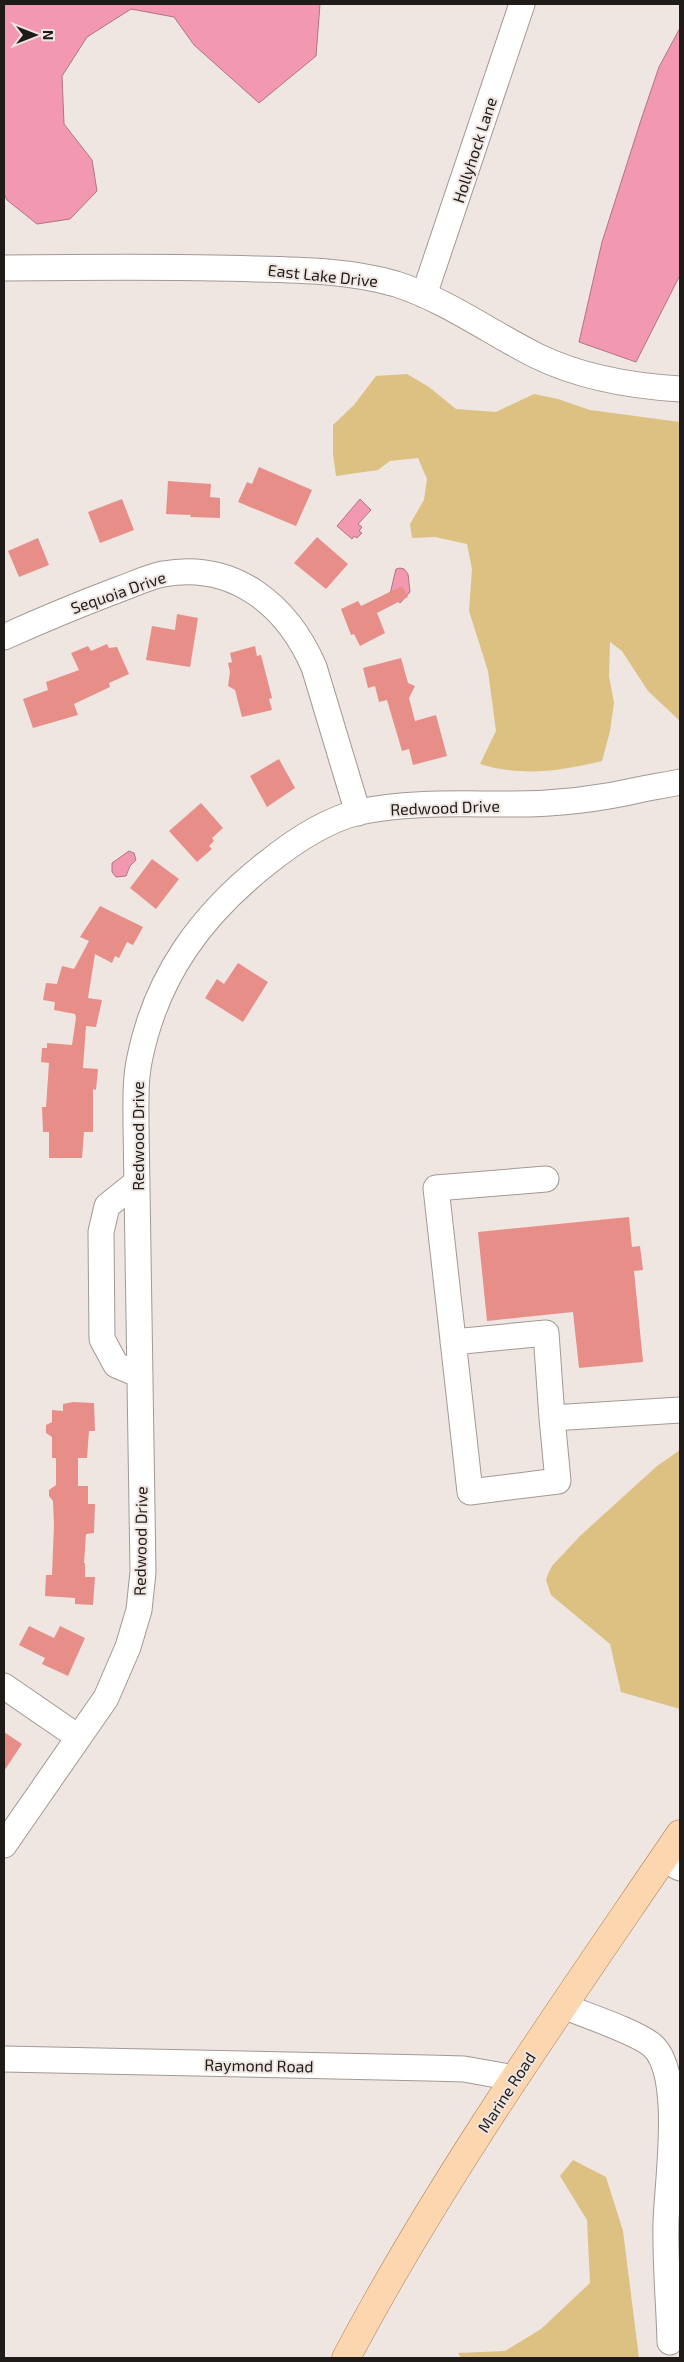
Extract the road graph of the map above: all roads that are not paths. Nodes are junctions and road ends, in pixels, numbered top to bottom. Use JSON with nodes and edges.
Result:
{"nodes":[{"id":1,"x":522,"y":4,"type":"edge"},
{"id":2,"x":4,"y":268,"type":"edge"},
{"id":3,"x":424,"y":295,"type":"junction"},
{"id":4,"x":680,"y":389,"type":"edge"},
{"id":5,"x":4,"y":637,"type":"edge"},
{"id":6,"x":680,"y":782,"type":"edge"},
{"id":7,"x":358,"y":813,"type":"junction"},
{"id":8,"x":546,"y":1179,"type":"dead end"},
{"id":9,"x":137,"y":1182,"type":"junction"},
{"id":10,"x":453,"y":1342,"type":"junction"},
{"id":11,"x":140,"y":1375,"type":"junction"},
{"id":12,"x":680,"y":1410,"type":"edge"},
{"id":13,"x":552,"y":1418,"type":"junction"},
{"id":14,"x":4,"y":1686,"type":"edge"},
{"id":15,"x":78,"y":1737,"type":"junction"},
{"id":16,"x":680,"y":1834,"type":"edge"},
{"id":17,"x":4,"y":1845,"type":"edge"},
{"id":18,"x":672,"y":1863,"type":"edge"},
{"id":19,"x":563,"y":2006,"type":"junction"},
{"id":20,"x":4,"y":2059,"type":"edge"},
{"id":21,"x":514,"y":2078,"type":"junction"},
{"id":22,"x":674,"y":2196,"type":"edge"},
{"id":23,"x":670,"y":2342,"type":"dead end"},
{"id":24,"x":346,"y":2358,"type":"edge"}],
"edges":[{"from":1,"to":3,"type":"street","name":"Hollyhock Lane"},
{"from":2,"to":3,"type":"street","name":"East Lake Drive"},
{"from":3,"to":4,"type":"street","name":"East Lake Drive"},
{"from":5,"to":7,"type":"street","name":"Sequoia Drive"},
{"from":6,"to":7,"type":"street","name":"Redwood Drive"},
{"from":7,"to":9,"type":"street","name":"Redwood Drive"},
{"from":8,"to":10,"type":"street"},
{"from":9,"to":11,"type":"street","name":"Redwood Drive"},
{"from":9,"to":11,"type":"street"},
{"from":10,"to":13,"type":"street"},
{"from":10,"to":13,"type":"street"},
{"from":11,"to":15,"type":"street","name":"Redwood Drive"},
{"from":12,"to":13,"type":"street"},
{"from":14,"to":15,"type":"street"},
{"from":15,"to":17,"type":"street","name":"Redwood Drive"},
{"from":16,"to":18,"type":"main road","name":"Marine Road"},
{"from":18,"to":19,"type":"main road","name":"Marine Road"},
{"from":19,"to":21,"type":"main road","name":"Marine Road"},
{"from":19,"to":22,"type":"street"},
{"from":20,"to":21,"type":"street","name":"Raymond Road"},
{"from":21,"to":24,"type":"main road","name":"Marine Road"},
{"from":22,"to":23,"type":"street"}]}
